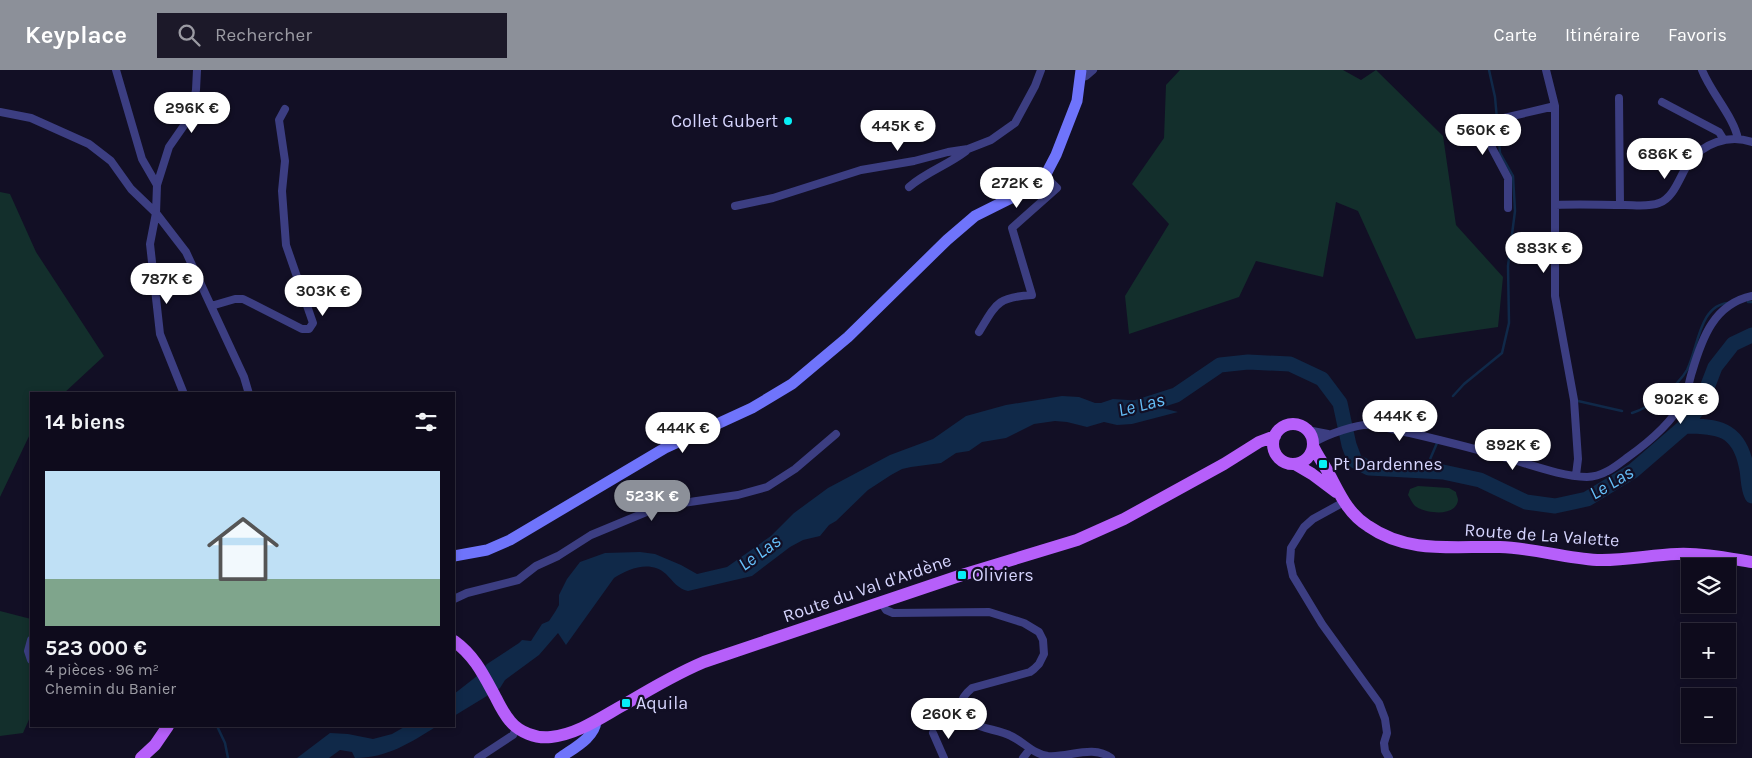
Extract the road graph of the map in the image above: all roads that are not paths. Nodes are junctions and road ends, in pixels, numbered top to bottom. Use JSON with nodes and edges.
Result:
{"nodes":[{"id":1,"x":116,"y":70,"type":"edge"},
{"id":2,"x":198,"y":70,"type":"edge"},
{"id":3,"x":1041,"y":70,"type":"edge"},
{"id":4,"x":1093,"y":70,"type":"edge"},
{"id":5,"x":1546,"y":70,"type":"edge"},
{"id":6,"x":1702,"y":70,"type":"edge"},
{"id":7,"x":1082,"y":73,"type":"edge"},
{"id":8,"x":1619,"y":98,"type":"dead end"},
{"id":9,"x":1662,"y":102,"type":"dead end"},
{"id":10,"x":1555,"y":106,"type":"junction"},
{"id":11,"x":284,"y":109,"type":"dead end"},
{"id":12,"x":0,"y":112,"type":"edge"},
{"id":13,"x":1738,"y":139,"type":"junction"},
{"id":14,"x":1724,"y":140,"type":"junction"},
{"id":15,"x":1752,"y":142,"type":"edge"},
{"id":16,"x":968,"y":149,"type":"junction"},
{"id":17,"x":1045,"y":176,"type":"junction"},
{"id":18,"x":157,"y":185,"type":"junction"},
{"id":19,"x":909,"y":187,"type":"dead end"},
{"id":20,"x":1556,"y":205,"type":"junction"},
{"id":21,"x":1620,"y":205,"type":"junction"},
{"id":22,"x":735,"y":206,"type":"dead end"},
{"id":23,"x":1508,"y":208,"type":"dead end"},
{"id":24,"x":156,"y":213,"type":"junction"},
{"id":25,"x":1752,"y":296,"type":"edge"},
{"id":26,"x":211,"y":306,"type":"junction"},
{"id":27,"x":979,"y":332,"type":"dead end"},
{"id":28,"x":183,"y":392,"type":"edge"},
{"id":29,"x":248,"y":392,"type":"edge"},
{"id":30,"x":1307,"y":430,"type":"junction"},
{"id":31,"x":836,"y":434,"type":"dead end"},
{"id":32,"x":1330,"y":434,"type":"junction"},
{"id":33,"x":1275,"y":436,"type":"junction"},
{"id":34,"x":1313,"y":444,"type":"junction"},
{"id":35,"x":1242,"y":454,"type":"junction"},
{"id":36,"x":1277,"y":456,"type":"junction"},
{"id":37,"x":1295,"y":464,"type":"junction"},
{"id":38,"x":1576,"y":475,"type":"junction"},
{"id":39,"x":1342,"y":499,"type":"junction"},
{"id":40,"x":455,"y":556,"type":"edge"},
{"id":41,"x":1751,"y":559,"type":"edge"},
{"id":42,"x":455,"y":599,"type":"edge"},
{"id":43,"x":881,"y":602,"type":"junction"},
{"id":44,"x":455,"y":642,"type":"edge"},
{"id":45,"x":30,"y":644,"type":"edge"},
{"id":46,"x":30,"y":657,"type":"edge"},
{"id":47,"x":596,"y":721,"type":"junction"},
{"id":48,"x":167,"y":727,"type":"edge"},
{"id":49,"x":517,"y":728,"type":"junction"},
{"id":50,"x":932,"y":733,"type":"dead end"},
{"id":51,"x":1030,"y":749,"type":"junction"},
{"id":52,"x":141,"y":758,"type":"edge"},
{"id":53,"x":478,"y":758,"type":"edge"},
{"id":54,"x":560,"y":758,"type":"edge"},
{"id":55,"x":944,"y":758,"type":"edge"},
{"id":56,"x":1023,"y":758,"type":"edge"},
{"id":57,"x":1111,"y":758,"type":"edge"},
{"id":58,"x":1389,"y":758,"type":"edge"}],
"edges":[{"from":1,"to":18,"type":"street"},
{"from":2,"to":18,"type":"street"},
{"from":3,"to":16,"type":"street"},
{"from":4,"to":7,"type":"street"},
{"from":5,"to":10,"type":"street"},
{"from":6,"to":13,"type":"street"},
{"from":7,"to":17,"type":"street"},
{"from":8,"to":21,"type":"street"},
{"from":9,"to":14,"type":"street"},
{"from":10,"to":20,"type":"street"},
{"from":10,"to":23,"type":"street"},
{"from":11,"to":26,"type":"street"},
{"from":12,"to":24,"type":"street"},
{"from":13,"to":14,"type":"street"},
{"from":13,"to":15,"type":"street"},
{"from":14,"to":21,"type":"street"},
{"from":16,"to":19,"type":"street"},
{"from":16,"to":22,"type":"street"},
{"from":17,"to":27,"type":"street"},
{"from":17,"to":40,"type":"street"},
{"from":18,"to":24,"type":"street"},
{"from":20,"to":21,"type":"street"},
{"from":20,"to":38,"type":"street"},
{"from":24,"to":26,"type":"street"},
{"from":24,"to":28,"type":"street"},
{"from":25,"to":38,"type":"street"},
{"from":26,"to":29,"type":"street"},
{"from":30,"to":32,"type":"street"},
{"from":30,"to":33,"type":"main road"},
{"from":30,"to":34,"type":"main road"},
{"from":31,"to":42,"type":"street"},
{"from":32,"to":34,"type":"street"},
{"from":32,"to":38,"type":"street"},
{"from":33,"to":35,"type":"main road","name":"Route du Val d'Ardène"},
{"from":33,"to":36,"type":"main road"},
{"from":34,"to":37,"type":"main road"},
{"from":34,"to":39,"type":"main road","name":"Route de La Valette"},
{"from":35,"to":36,"type":"main road","name":"Route du Val d'Ardène"},
{"from":35,"to":43,"type":"main road","name":"Route du Val d'Ardène"},
{"from":36,"to":37,"type":"main road"},
{"from":37,"to":39,"type":"main road","name":"Route de La Valette"},
{"from":39,"to":41,"type":"main road","name":"Route de La Valette"},
{"from":39,"to":58,"type":"street"},
{"from":43,"to":47,"type":"main road","name":"Route du Val d'Ardène"},
{"from":43,"to":51,"type":"street"},
{"from":44,"to":49,"type":"main road","name":"Route du Val d'Ardène"},
{"from":45,"to":46,"type":"street"},
{"from":47,"to":49,"type":"main road","name":"Route du Val d'Ardène"},
{"from":47,"to":54,"type":"street"},
{"from":48,"to":52,"type":"main road"},
{"from":49,"to":53,"type":"street"},
{"from":50,"to":55,"type":"street"},
{"from":51,"to":56,"type":"street"},
{"from":51,"to":57,"type":"street"}]}
